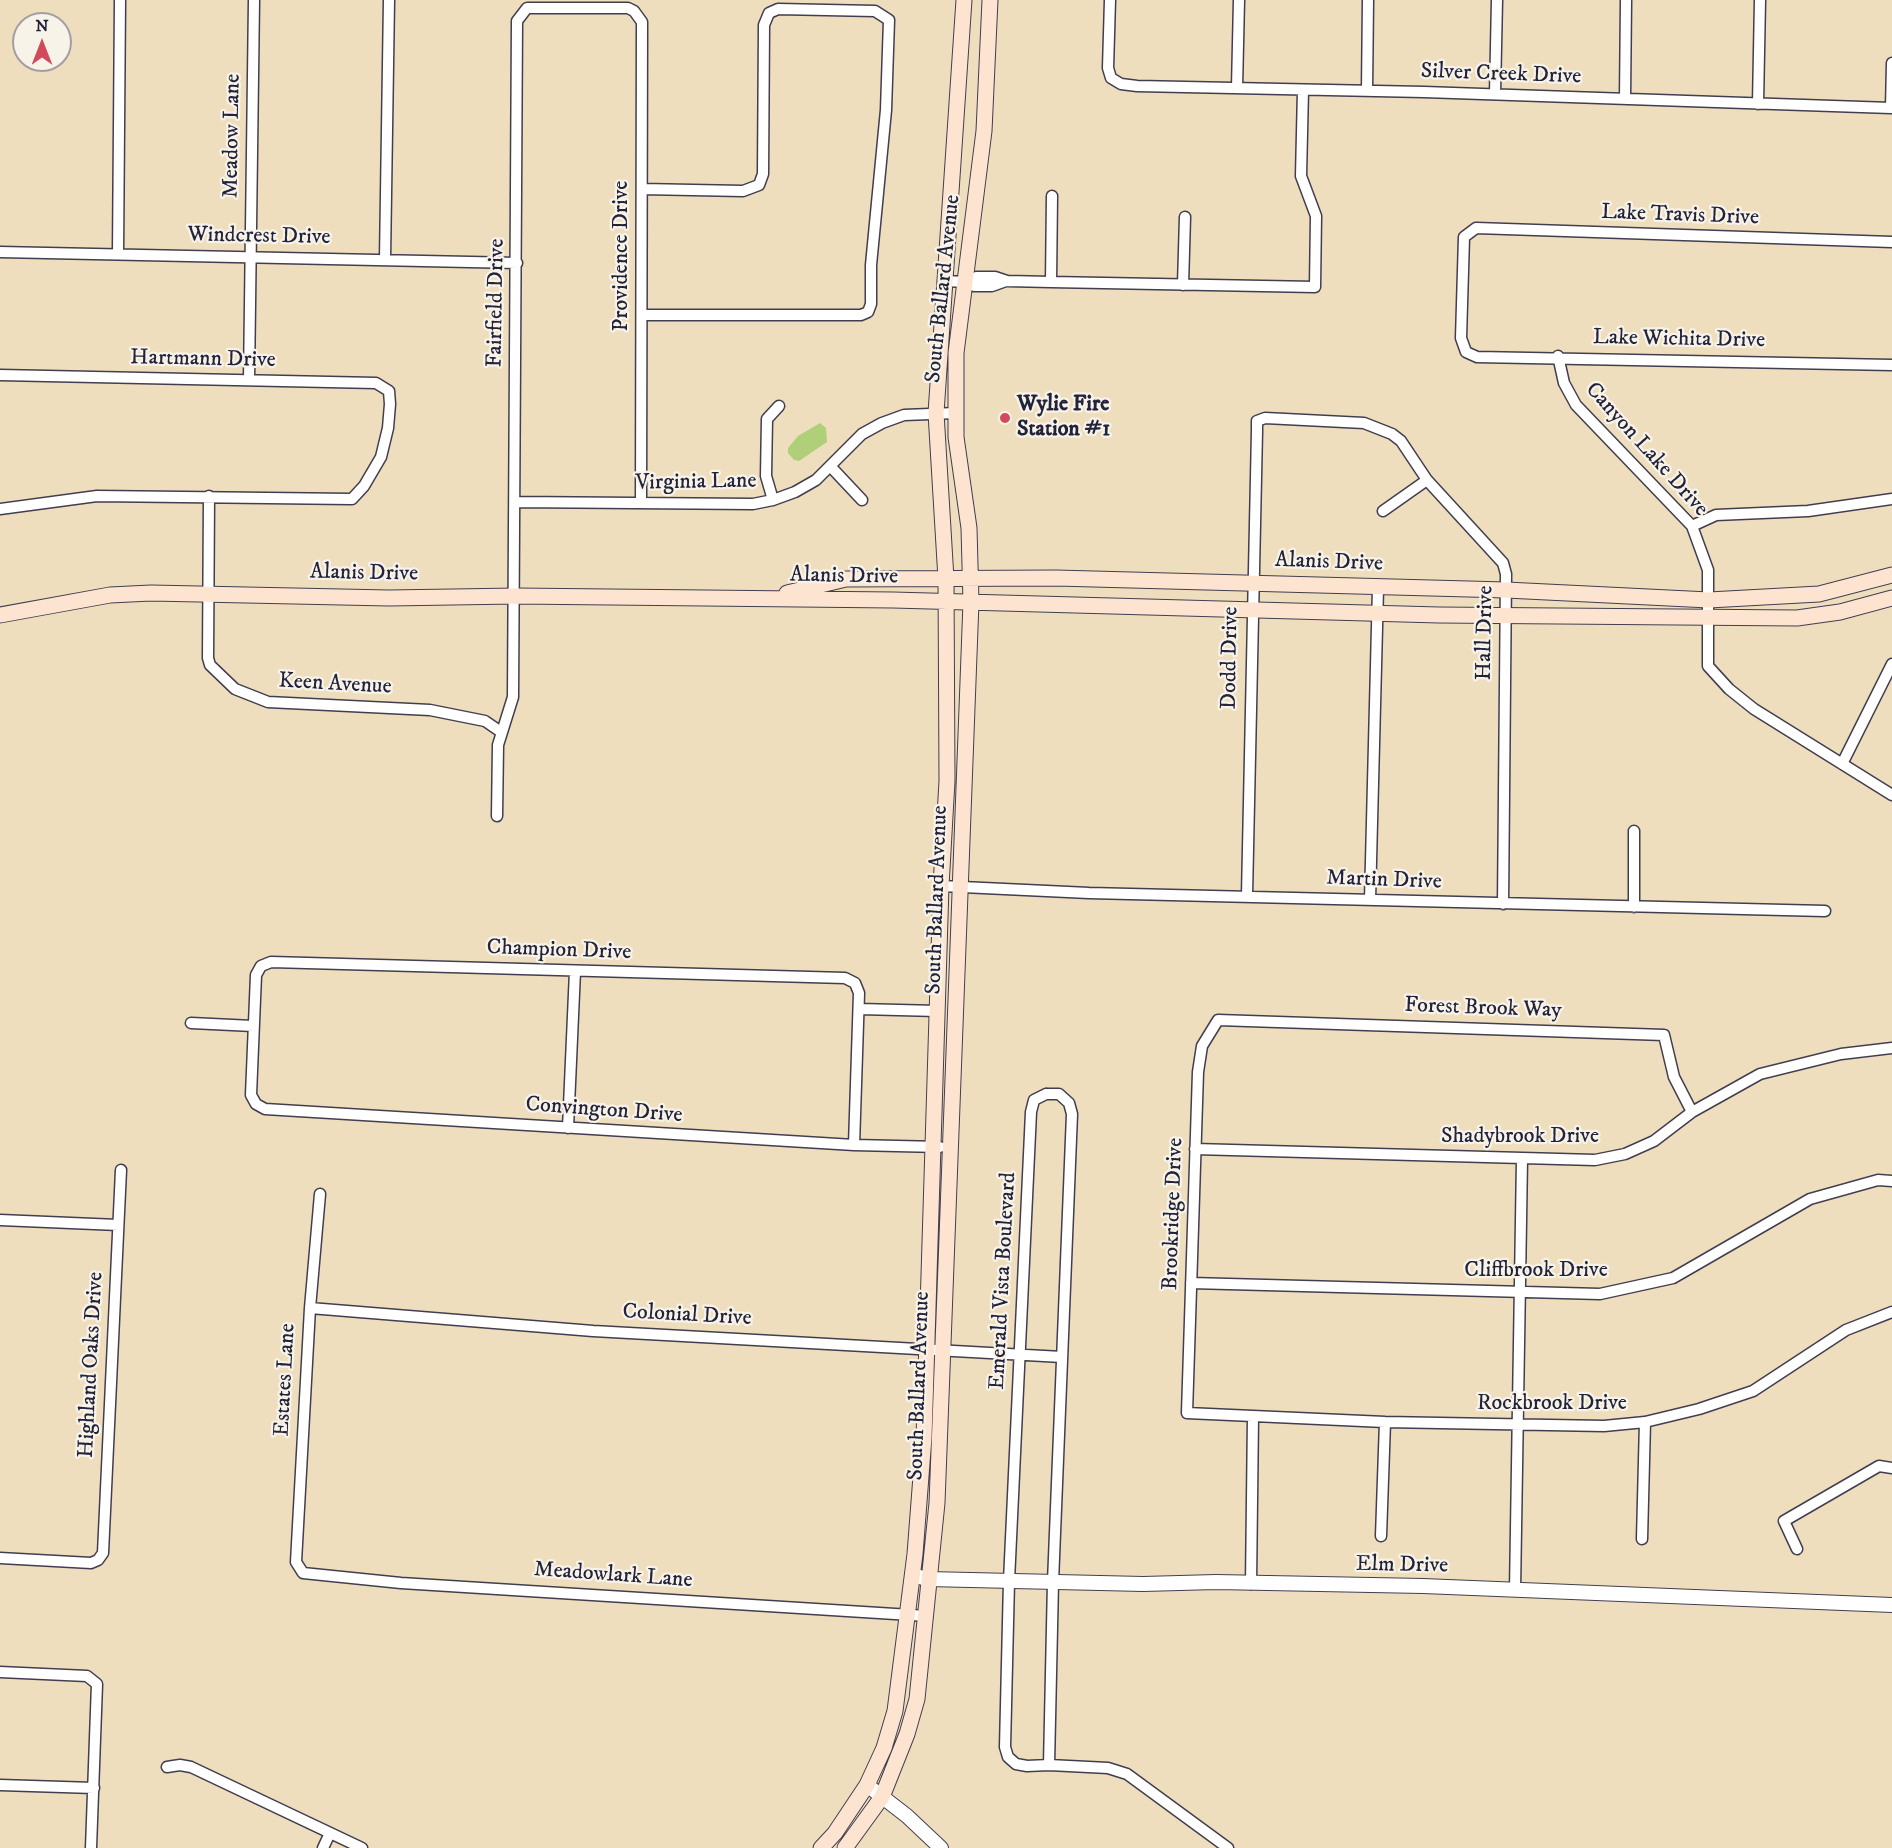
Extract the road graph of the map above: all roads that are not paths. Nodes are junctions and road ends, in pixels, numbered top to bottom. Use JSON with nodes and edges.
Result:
{"nodes":[{"id":1,"x":120,"y":0,"type":"edge"},
{"id":2,"x":254,"y":0,"type":"edge"},
{"id":3,"x":389,"y":0,"type":"edge"},
{"id":4,"x":964,"y":0,"type":"edge"},
{"id":5,"x":990,"y":0,"type":"edge"},
{"id":6,"x":1110,"y":0,"type":"edge"},
{"id":7,"x":1239,"y":0,"type":"edge"},
{"id":8,"x":1368,"y":0,"type":"edge"},
{"id":9,"x":1497,"y":0,"type":"edge"},
{"id":10,"x":1626,"y":0,"type":"edge"},
{"id":11,"x":1760,"y":0,"type":"edge"},
{"id":12,"x":634,"y":11,"type":"joint"},
{"id":13,"x":1892,"y":63,"type":"edge"},
{"id":14,"x":1237,"y":88,"type":"junction"},
{"id":15,"x":1303,"y":90,"type":"junction"},
{"id":16,"x":1367,"y":91,"type":"junction"},
{"id":17,"x":1495,"y":94,"type":"junction"},
{"id":18,"x":1625,"y":99,"type":"junction"},
{"id":19,"x":1758,"y":104,"type":"junction"},
{"id":20,"x":1891,"y":108,"type":"edge"},
{"id":21,"x":642,"y":189,"type":"junction"},
{"id":22,"x":1052,"y":196,"type":"dead end"},
{"id":23,"x":1185,"y":217,"type":"dead end"},
{"id":24,"x":1892,"y":242,"type":"edge"},
{"id":25,"x":0,"y":252,"type":"edge"},
{"id":26,"x":118,"y":254,"type":"junction"},
{"id":27,"x":251,"y":257,"type":"junction"},
{"id":28,"x":385,"y":259,"type":"junction"},
{"id":29,"x":517,"y":263,"type":"junction"},
{"id":30,"x":944,"y":281,"type":"junction"},
{"id":31,"x":966,"y":282,"type":"junction"},
{"id":32,"x":1051,"y":282,"type":"junction"},
{"id":33,"x":1183,"y":285,"type":"junction"},
{"id":34,"x":642,"y":315,"type":"junction"},
{"id":35,"x":1466,"y":352,"type":"joint"},
{"id":36,"x":1558,"y":356,"type":"junction"},
{"id":37,"x":1892,"y":365,"type":"edge"},
{"id":38,"x":0,"y":375,"type":"edge"},
{"id":39,"x":249,"y":380,"type":"junction"},
{"id":40,"x":779,"y":406,"type":"dead end"},
{"id":41,"x":936,"y":412,"type":"junction"},
{"id":42,"x":956,"y":413,"type":"junction"},
{"id":43,"x":1257,"y":421,"type":"joint"},
{"id":44,"x":831,"y":467,"type":"junction"},
{"id":45,"x":1427,"y":480,"type":"junction"},
{"id":46,"x":210,"y":496,"type":"junction"},
{"id":47,"x":1892,"y":499,"type":"edge"},
{"id":48,"x":773,"y":500,"type":"junction"},
{"id":49,"x":862,"y":500,"type":"dead end"},
{"id":50,"x":516,"y":502,"type":"junction"},
{"id":51,"x":641,"y":503,"type":"junction"},
{"id":52,"x":0,"y":509,"type":"edge"},
{"id":53,"x":1383,"y":511,"type":"dead end"},
{"id":54,"x":1692,"y":526,"type":"junction"},
{"id":55,"x":1892,"y":574,"type":"edge"},
{"id":56,"x":971,"y":578,"type":"junction"},
{"id":57,"x":946,"y":579,"type":"junction"},
{"id":58,"x":1252,"y":583,"type":"junction"},
{"id":59,"x":1378,"y":588,"type":"junction"},
{"id":60,"x":1506,"y":590,"type":"junction"},
{"id":61,"x":210,"y":594,"type":"junction"},
{"id":62,"x":516,"y":596,"type":"junction"},
{"id":63,"x":1892,"y":598,"type":"edge"},
{"id":64,"x":765,"y":599,"type":"junction"},
{"id":65,"x":1709,"y":600,"type":"junction"},
{"id":66,"x":946,"y":602,"type":"junction"},
{"id":67,"x":971,"y":602,"type":"junction"},
{"id":68,"x":1252,"y":608,"type":"junction"},
{"id":69,"x":1377,"y":613,"type":"junction"},
{"id":70,"x":0,"y":615,"type":"edge"},
{"id":71,"x":1506,"y":615,"type":"junction"},
{"id":72,"x":1710,"y":618,"type":"junction"},
{"id":73,"x":1892,"y":664,"type":"edge"},
{"id":74,"x":501,"y":732,"type":"junction"},
{"id":75,"x":1842,"y":765,"type":"junction"},
{"id":76,"x":1892,"y":795,"type":"edge"},
{"id":77,"x":497,"y":816,"type":"dead end"},
{"id":78,"x":1634,"y":831,"type":"dead end"},
{"id":79,"x":941,"y":886,"type":"junction"},
{"id":80,"x":960,"y":887,"type":"junction"},
{"id":81,"x":1247,"y":895,"type":"junction"},
{"id":82,"x":1370,"y":900,"type":"junction"},
{"id":83,"x":1503,"y":904,"type":"junction"},
{"id":84,"x":1634,"y":907,"type":"junction"},
{"id":85,"x":1825,"y":911,"type":"dead end"},
{"id":86,"x":575,"y":970,"type":"junction"},
{"id":87,"x":859,"y":1009,"type":"junction"},
{"id":88,"x":938,"y":1011,"type":"junction"},
{"id":89,"x":1218,"y":1020,"type":"joint"},
{"id":90,"x":191,"y":1023,"type":"dead end"},
{"id":91,"x":253,"y":1026,"type":"junction"},
{"id":92,"x":1892,"y":1048,"type":"edge"},
{"id":93,"x":1692,"y":1112,"type":"junction"},
{"id":94,"x":568,"y":1128,"type":"junction"},
{"id":95,"x":854,"y":1145,"type":"junction"},
{"id":96,"x":934,"y":1147,"type":"junction"},
{"id":97,"x":952,"y":1147,"type":"junction"},
{"id":98,"x":1195,"y":1149,"type":"junction"},
{"id":99,"x":1522,"y":1159,"type":"junction"},
{"id":100,"x":121,"y":1170,"type":"dead end"},
{"id":101,"x":1892,"y":1181,"type":"edge"},
{"id":102,"x":320,"y":1194,"type":"dead end"},
{"id":103,"x":0,"y":1220,"type":"edge"},
{"id":104,"x":118,"y":1225,"type":"junction"},
{"id":105,"x":1191,"y":1283,"type":"junction"},
{"id":106,"x":1518,"y":1292,"type":"junction"},
{"id":107,"x":310,"y":1308,"type":"junction"},
{"id":108,"x":1892,"y":1312,"type":"edge"},
{"id":109,"x":926,"y":1350,"type":"junction"},
{"id":110,"x":944,"y":1352,"type":"junction"},
{"id":111,"x":1021,"y":1354,"type":"junction"},
{"id":112,"x":1062,"y":1357,"type":"junction"},
{"id":113,"x":1187,"y":1413,"type":"joint"},
{"id":114,"x":1253,"y":1416,"type":"junction"},
{"id":115,"x":1385,"y":1422,"type":"junction"},
{"id":116,"x":1645,"y":1422,"type":"junction"},
{"id":117,"x":1518,"y":1424,"type":"junction"},
{"id":118,"x":1892,"y":1468,"type":"edge"},
{"id":119,"x":1381,"y":1536,"type":"dead end"},
{"id":120,"x":1642,"y":1539,"type":"dead end"},
{"id":121,"x":1797,"y":1549,"type":"dead end"},
{"id":122,"x":0,"y":1558,"type":"edge"},
{"id":123,"x":298,"y":1569,"type":"joint"},
{"id":124,"x":912,"y":1575,"type":"junction"},
{"id":125,"x":931,"y":1579,"type":"junction"},
{"id":126,"x":1009,"y":1581,"type":"junction"},
{"id":127,"x":1053,"y":1582,"type":"junction"},
{"id":128,"x":1251,"y":1584,"type":"junction"},
{"id":129,"x":1515,"y":1590,"type":"junction"},
{"id":130,"x":1892,"y":1605,"type":"edge"},
{"id":131,"x":906,"y":1614,"type":"junction"},
{"id":132,"x":927,"y":1616,"type":"junction"},
{"id":133,"x":0,"y":1672,"type":"edge"},
{"id":134,"x":1049,"y":1765,"type":"junction"},
{"id":135,"x":167,"y":1767,"type":"dead end"},
{"id":136,"x":0,"y":1785,"type":"edge"},
{"id":137,"x":867,"y":1785,"type":"junction"},
{"id":138,"x":94,"y":1788,"type":"junction"},
{"id":139,"x":882,"y":1797,"type":"junction"},
{"id":140,"x":330,"y":1833,"type":"junction"},
{"id":141,"x":91,"y":1848,"type":"edge"},
{"id":142,"x":323,"y":1848,"type":"edge"},
{"id":143,"x":362,"y":1848,"type":"edge"},
{"id":144,"x":820,"y":1848,"type":"edge"},
{"id":145,"x":845,"y":1848,"type":"edge"},
{"id":146,"x":941,"y":1848,"type":"edge"},
{"id":147,"x":1228,"y":1848,"type":"edge"}],
"edges":[{"from":1,"to":26,"type":"street"},
{"from":2,"to":27,"type":"street","name":"Meadow Lane"},
{"from":3,"to":28,"type":"street"},
{"from":4,"to":30,"type":"main road","name":"South Ballard Avenue"},
{"from":5,"to":31,"type":"main road","name":"South Ballard Avenue"},
{"from":6,"to":14,"type":"street","name":"Silver Creek Drive"},
{"from":7,"to":14,"type":"street"},
{"from":8,"to":16,"type":"street"},
{"from":9,"to":17,"type":"street"},
{"from":10,"to":18,"type":"street"},
{"from":11,"to":19,"type":"street"},
{"from":12,"to":21,"type":"street","name":"Providence Drive"},
{"from":12,"to":29,"type":"street","name":"Fairfield Drive"},
{"from":13,"to":20,"type":"street"},
{"from":14,"to":15,"type":"street","name":"Silver Creek Drive"},
{"from":15,"to":16,"type":"street","name":"Silver Creek Drive"},
{"from":15,"to":33,"type":"street"},
{"from":16,"to":17,"type":"street","name":"Silver Creek Drive"},
{"from":17,"to":18,"type":"street","name":"Silver Creek Drive"},
{"from":18,"to":19,"type":"street","name":"Silver Creek Drive"},
{"from":19,"to":20,"type":"street","name":"Silver Creek Drive"},
{"from":21,"to":34,"type":"street","name":"Providence Drive"},
{"from":21,"to":34,"type":"street"},
{"from":22,"to":32,"type":"street"},
{"from":23,"to":33,"type":"street"},
{"from":24,"to":35,"type":"street","name":"Lake Travis Drive"},
{"from":25,"to":26,"type":"street","name":"Windcrest Drive"},
{"from":26,"to":27,"type":"street","name":"Windcrest Drive"},
{"from":27,"to":28,"type":"street","name":"Windcrest Drive"},
{"from":27,"to":39,"type":"street","name":"Meadow Lane"},
{"from":28,"to":29,"type":"street","name":"Windcrest Drive"},
{"from":29,"to":50,"type":"street","name":"Fairfield Drive"},
{"from":30,"to":31,"type":"street"},
{"from":30,"to":41,"type":"main road","name":"South Ballard Avenue"},
{"from":31,"to":32,"type":"street"},
{"from":31,"to":42,"type":"main road","name":"South Ballard Avenue"},
{"from":32,"to":33,"type":"street"},
{"from":34,"to":51,"type":"street","name":"Providence Drive"},
{"from":35,"to":36,"type":"street","name":"Lake Wichita Drive"},
{"from":36,"to":37,"type":"street","name":"Lake Wichita Drive"},
{"from":36,"to":54,"type":"street","name":"Canyon Lake Drive"},
{"from":38,"to":39,"type":"street","name":"Hartmann Drive"},
{"from":39,"to":46,"type":"street","name":"Hartmann Drive"},
{"from":40,"to":48,"type":"street"},
{"from":41,"to":42,"type":"street","name":"Virginia Lane"},
{"from":41,"to":44,"type":"street","name":"Virginia Lane"},
{"from":41,"to":57,"type":"main road","name":"South Ballard Avenue"},
{"from":42,"to":56,"type":"main road","name":"South Ballard Avenue"},
{"from":43,"to":45,"type":"street","name":"Hall Drive"},
{"from":43,"to":58,"type":"street","name":"Dodd Drive"},
{"from":44,"to":48,"type":"street","name":"Virginia Lane"},
{"from":44,"to":49,"type":"street"},
{"from":45,"to":53,"type":"street"},
{"from":45,"to":60,"type":"street","name":"Hall Drive"},
{"from":46,"to":52,"type":"street"},
{"from":46,"to":61,"type":"street","name":"Keen Avenue"},
{"from":47,"to":54,"type":"street"},
{"from":48,"to":51,"type":"street","name":"Virginia Lane"},
{"from":50,"to":51,"type":"street","name":"Virginia Lane"},
{"from":50,"to":62,"type":"street","name":"Fairfield Drive"},
{"from":54,"to":65,"type":"street","name":"Canyon Lake Drive"},
{"from":55,"to":65,"type":"main road","name":"Alanis Drive"},
{"from":56,"to":57,"type":"main road","name":"Alanis Drive"},
{"from":56,"to":58,"type":"main road","name":"Alanis Drive"},
{"from":56,"to":67,"type":"main road","name":"South Ballard Avenue"},
{"from":57,"to":64,"type":"main road","name":"Alanis Drive"},
{"from":57,"to":66,"type":"main road","name":"South Ballard Avenue"},
{"from":58,"to":59,"type":"main road","name":"Alanis Drive"},
{"from":58,"to":68,"type":"street","name":"Dodd Drive"},
{"from":59,"to":60,"type":"main road","name":"Alanis Drive"},
{"from":59,"to":69,"type":"street"},
{"from":60,"to":65,"type":"main road","name":"Alanis Drive"},
{"from":60,"to":71,"type":"street","name":"Hall Drive"},
{"from":61,"to":62,"type":"main road","name":"Alanis Drive"},
{"from":61,"to":70,"type":"main road","name":"Alanis Drive"},
{"from":61,"to":74,"type":"street","name":"Keen Avenue"},
{"from":62,"to":64,"type":"main road","name":"Alanis Drive"},
{"from":62,"to":74,"type":"street","name":"Fairfield Drive"},
{"from":63,"to":72,"type":"main road","name":"Alanis Drive"},
{"from":64,"to":66,"type":"main road","name":"Alanis Drive"},
{"from":65,"to":72,"type":"street","name":"Canyon Lake Drive"},
{"from":66,"to":67,"type":"main road","name":"Alanis Drive"},
{"from":66,"to":79,"type":"main road","name":"South Ballard Avenue"},
{"from":67,"to":68,"type":"main road","name":"Alanis Drive"},
{"from":67,"to":80,"type":"main road","name":"South Ballard Avenue"},
{"from":68,"to":69,"type":"main road","name":"Alanis Drive"},
{"from":68,"to":81,"type":"street","name":"Dodd Drive"},
{"from":69,"to":71,"type":"main road","name":"Alanis Drive"},
{"from":69,"to":82,"type":"street"},
{"from":71,"to":72,"type":"main road","name":"Alanis Drive"},
{"from":71,"to":83,"type":"street","name":"Hall Drive"},
{"from":72,"to":75,"type":"street","name":"Canyon Lake Drive"},
{"from":73,"to":75,"type":"street"},
{"from":74,"to":77,"type":"street","name":"Fairfield Drive"},
{"from":75,"to":76,"type":"street","name":"Canyon Lake Drive"},
{"from":78,"to":84,"type":"street"},
{"from":79,"to":80,"type":"street","name":"Martin Drive"},
{"from":79,"to":88,"type":"main road","name":"South Ballard Avenue"},
{"from":80,"to":81,"type":"street","name":"Martin Drive"},
{"from":80,"to":97,"type":"main road","name":"South Ballard Avenue"},
{"from":81,"to":82,"type":"street","name":"Martin Drive"},
{"from":82,"to":83,"type":"street","name":"Martin Drive"},
{"from":83,"to":84,"type":"street","name":"Martin Drive"},
{"from":84,"to":85,"type":"street","name":"Martin Drive"},
{"from":86,"to":87,"type":"street","name":"Champion Drive"},
{"from":86,"to":91,"type":"street","name":"Champion Drive"},
{"from":86,"to":94,"type":"street"},
{"from":87,"to":88,"type":"street"},
{"from":87,"to":95,"type":"street"},
{"from":88,"to":96,"type":"main road","name":"South Ballard Avenue"},
{"from":89,"to":93,"type":"street","name":"Forest Brook Way"},
{"from":89,"to":98,"type":"street","name":"Brookridge Drive"},
{"from":90,"to":91,"type":"street"},
{"from":91,"to":94,"type":"street","name":"Convington Drive"},
{"from":92,"to":93,"type":"street","name":"Shadybrook Drive"},
{"from":93,"to":99,"type":"street","name":"Shadybrook Drive"},
{"from":94,"to":95,"type":"street","name":"Convington Drive"},
{"from":95,"to":96,"type":"street","name":"Convington Drive"},
{"from":96,"to":97,"type":"street","name":"Convington Drive"},
{"from":96,"to":109,"type":"main road","name":"South Ballard Avenue"},
{"from":97,"to":110,"type":"main road","name":"South Ballard Avenue"},
{"from":98,"to":99,"type":"street","name":"Shadybrook Drive"},
{"from":98,"to":105,"type":"street","name":"Brookridge Drive"},
{"from":99,"to":106,"type":"street"},
{"from":100,"to":104,"type":"street","name":"Highland Oaks Drive"},
{"from":101,"to":106,"type":"street","name":"Cliffbrook Drive"},
{"from":102,"to":107,"type":"street","name":"Estates Lane"},
{"from":103,"to":104,"type":"street"},
{"from":104,"to":122,"type":"street","name":"Highland Oaks Drive"},
{"from":105,"to":106,"type":"street","name":"Cliffbrook Drive"},
{"from":105,"to":113,"type":"street","name":"Brookridge Drive"},
{"from":106,"to":117,"type":"street"},
{"from":107,"to":109,"type":"street","name":"Colonial Drive"},
{"from":107,"to":123,"type":"street","name":"Estates Lane"},
{"from":108,"to":116,"type":"street","name":"Rockbrook Drive"},
{"from":109,"to":110,"type":"street","name":"Colonial Drive"},
{"from":109,"to":124,"type":"main road","name":"South Ballard Avenue"},
{"from":110,"to":111,"type":"street","name":"Colonial Drive"},
{"from":110,"to":125,"type":"main road","name":"South Ballard Avenue"},
{"from":111,"to":112,"type":"street","name":"Colonial Drive"},
{"from":111,"to":112,"type":"street","name":"Emerald Vista Boulevard"},
{"from":111,"to":126,"type":"street","name":"Emerald Vista Boulevard"},
{"from":112,"to":127,"type":"street","name":"Emerald Vista Boulevard"},
{"from":113,"to":114,"type":"street","name":"Rockbrook Drive"},
{"from":114,"to":115,"type":"street","name":"Rockbrook Drive"},
{"from":114,"to":128,"type":"street"},
{"from":115,"to":117,"type":"street","name":"Rockbrook Drive"},
{"from":115,"to":119,"type":"street"},
{"from":116,"to":117,"type":"street","name":"Rockbrook Drive"},
{"from":116,"to":120,"type":"street"},
{"from":117,"to":129,"type":"street"},
{"from":118,"to":121,"type":"street"},
{"from":123,"to":131,"type":"street","name":"Meadowlark Lane"},
{"from":124,"to":125,"type":"street","name":"Elm Drive"},
{"from":124,"to":131,"type":"main road","name":"South Ballard Avenue"},
{"from":125,"to":126,"type":"street","name":"Elm Drive"},
{"from":125,"to":132,"type":"main road","name":"South Ballard Avenue"},
{"from":126,"to":127,"type":"street","name":"Elm Drive"},
{"from":126,"to":134,"type":"street","name":"Emerald Vista Boulevard"},
{"from":127,"to":128,"type":"street","name":"Elm Drive"},
{"from":127,"to":134,"type":"street","name":"Emerald Vista Boulevard"},
{"from":128,"to":129,"type":"street","name":"Elm Drive"},
{"from":129,"to":130,"type":"street","name":"Elm Drive"},
{"from":131,"to":132,"type":"street","name":"Meadowlark Lane"},
{"from":131,"to":137,"type":"main road","name":"South Ballard Avenue"},
{"from":132,"to":139,"type":"main road","name":"South Ballard Avenue"},
{"from":133,"to":138,"type":"street"},
{"from":134,"to":147,"type":"street"},
{"from":135,"to":140,"type":"street"},
{"from":136,"to":138,"type":"street"},
{"from":137,"to":139,"type":"street"},
{"from":137,"to":144,"type":"main road","name":"South Ballard Avenue"},
{"from":138,"to":141,"type":"street"},
{"from":139,"to":145,"type":"main road","name":"South Ballard Avenue"},
{"from":139,"to":146,"type":"street"},
{"from":140,"to":142,"type":"street"},
{"from":140,"to":143,"type":"street"}]}
